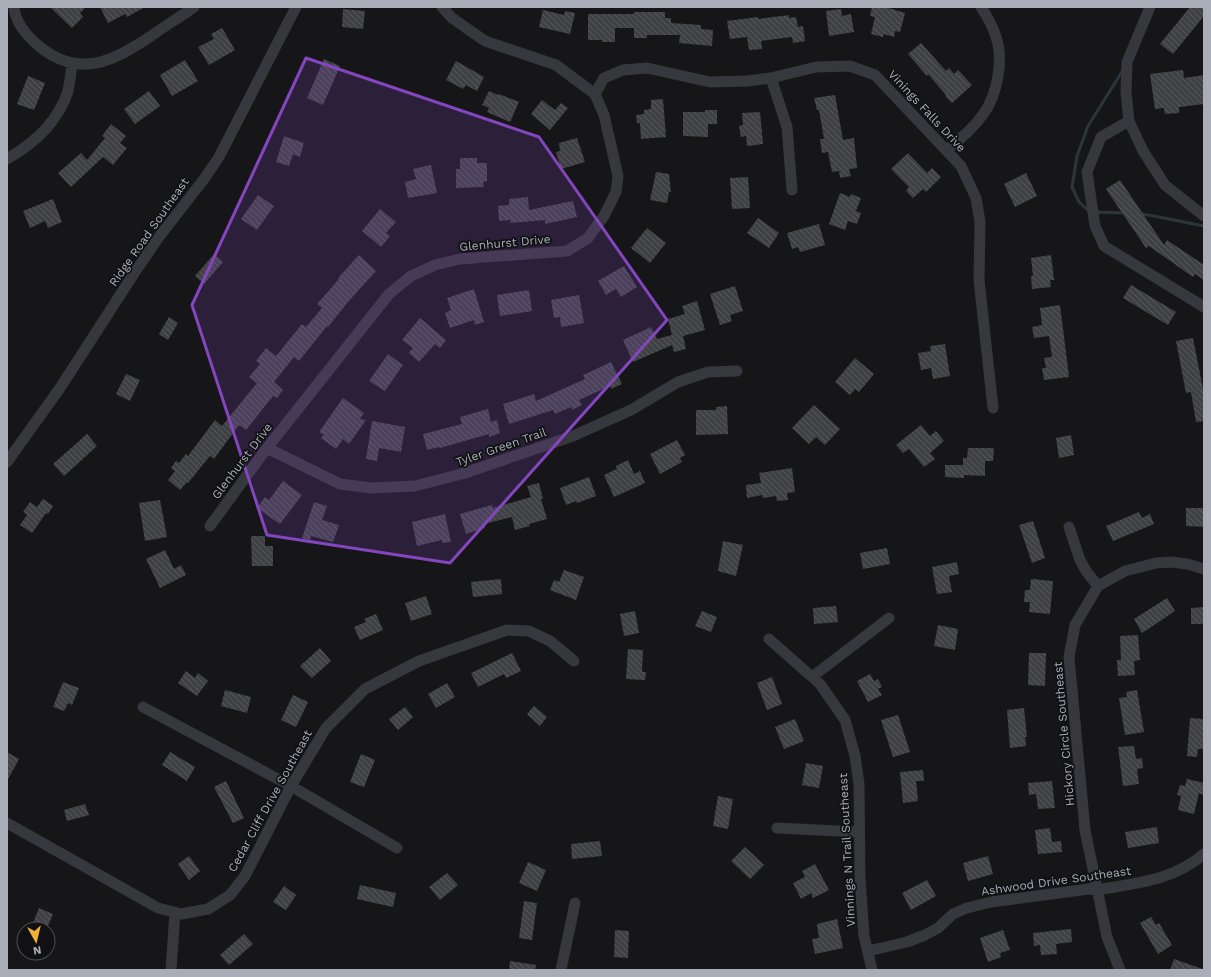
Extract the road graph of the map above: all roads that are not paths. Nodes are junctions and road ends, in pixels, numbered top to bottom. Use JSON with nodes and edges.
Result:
{"nodes":[{"id":1,"x":14,"y":7,"type":"edge"},
{"id":2,"x":194,"y":7,"type":"edge"},
{"id":3,"x":296,"y":7,"type":"edge"},
{"id":4,"x":442,"y":7,"type":"edge"},
{"id":5,"x":981,"y":7,"type":"edge"},
{"id":6,"x":1150,"y":7,"type":"edge"},
{"id":7,"x":72,"y":63,"type":"junction"},
{"id":8,"x":771,"y":78,"type":"junction"},
{"id":9,"x":595,"y":94,"type":"junction"},
{"id":10,"x":1129,"y":121,"type":"junction"},
{"id":11,"x":947,"y":150,"type":"junction"},
{"id":12,"x":8,"y":159,"type":"edge"},
{"id":13,"x":792,"y":190,"type":"dead end"},
{"id":14,"x":1204,"y":216,"type":"edge"},
{"id":15,"x":1204,"y":307,"type":"edge"},
{"id":16,"x":738,"y":372,"type":"dead end"},
{"id":17,"x":993,"y":408,"type":"dead end"},
{"id":18,"x":267,"y":448,"type":"junction"},
{"id":19,"x":7,"y":462,"type":"edge"},
{"id":20,"x":210,"y":526,"type":"dead end"},
{"id":21,"x":1069,"y":527,"type":"dead end"},
{"id":22,"x":1204,"y":569,"type":"edge"},
{"id":23,"x":1098,"y":586,"type":"junction"},
{"id":24,"x":889,"y":618,"type":"dead end"},
{"id":25,"x":769,"y":639,"type":"dead end"},
{"id":26,"x":574,"y":661,"type":"dead end"},
{"id":27,"x":812,"y":677,"type":"junction"},
{"id":28,"x":143,"y":707,"type":"dead end"},
{"id":29,"x":291,"y":786,"type":"junction"},
{"id":30,"x":7,"y":824,"type":"edge"},
{"id":31,"x":777,"y":828,"type":"dead end"},
{"id":32,"x":859,"y":832,"type":"junction"},
{"id":33,"x":397,"y":848,"type":"dead end"},
{"id":34,"x":1204,"y":854,"type":"edge"},
{"id":35,"x":1097,"y":890,"type":"junction"},
{"id":36,"x":575,"y":903,"type":"dead end"},
{"id":37,"x":175,"y":912,"type":"junction"},
{"id":38,"x":868,"y":951,"type":"junction"},
{"id":39,"x":171,"y":970,"type":"edge"},
{"id":40,"x":561,"y":970,"type":"edge"},
{"id":41,"x":872,"y":970,"type":"edge"},
{"id":42,"x":1120,"y":970,"type":"edge"}],
"edges":[{"from":1,"to":7,"type":"street"},
{"from":2,"to":7,"type":"street"},
{"from":3,"to":19,"type":"street","name":"Ridge Road Southeast"},
{"from":4,"to":9,"type":"street"},
{"from":5,"to":11,"type":"street"},
{"from":6,"to":10,"type":"street"},
{"from":7,"to":12,"type":"street"},
{"from":8,"to":9,"type":"street","name":"Vinings Falls Drive"},
{"from":8,"to":11,"type":"street","name":"Vinings Falls Drive"},
{"from":8,"to":13,"type":"street"},
{"from":9,"to":18,"type":"street","name":"Glenhurst Drive"},
{"from":10,"to":14,"type":"street"},
{"from":10,"to":15,"type":"street"},
{"from":11,"to":17,"type":"street","name":"Vinings Falls Drive"},
{"from":16,"to":18,"type":"street","name":"Tyler Green Trail"},
{"from":18,"to":20,"type":"street","name":"Glenhurst Drive"},
{"from":21,"to":23,"type":"street"},
{"from":22,"to":23,"type":"street"},
{"from":23,"to":35,"type":"street","name":"Hickory Circle Southeast"},
{"from":24,"to":27,"type":"street"},
{"from":25,"to":27,"type":"street","name":"Vinnings N Trail Southeast"},
{"from":26,"to":29,"type":"street","name":"Cedar Cliff Drive Southeast"},
{"from":27,"to":32,"type":"street","name":"Vinnings N Trail Southeast"},
{"from":28,"to":29,"type":"street"},
{"from":29,"to":33,"type":"street"},
{"from":29,"to":37,"type":"street","name":"Cedar Cliff Drive Southeast"},
{"from":30,"to":37,"type":"street","name":"Cedar Cliff Drive Southeast"},
{"from":31,"to":32,"type":"street"},
{"from":32,"to":38,"type":"street","name":"Vinnings N Trail Southeast"},
{"from":34,"to":35,"type":"street","name":"Ashwood Drive Southeast"},
{"from":35,"to":38,"type":"street","name":"Ashwood Drive Southeast"},
{"from":35,"to":42,"type":"street","name":"Hickory Circle Southeast"},
{"from":36,"to":40,"type":"street"},
{"from":37,"to":39,"type":"street"},
{"from":38,"to":41,"type":"street","name":"Vinnings N Trail Southeast"}]}
